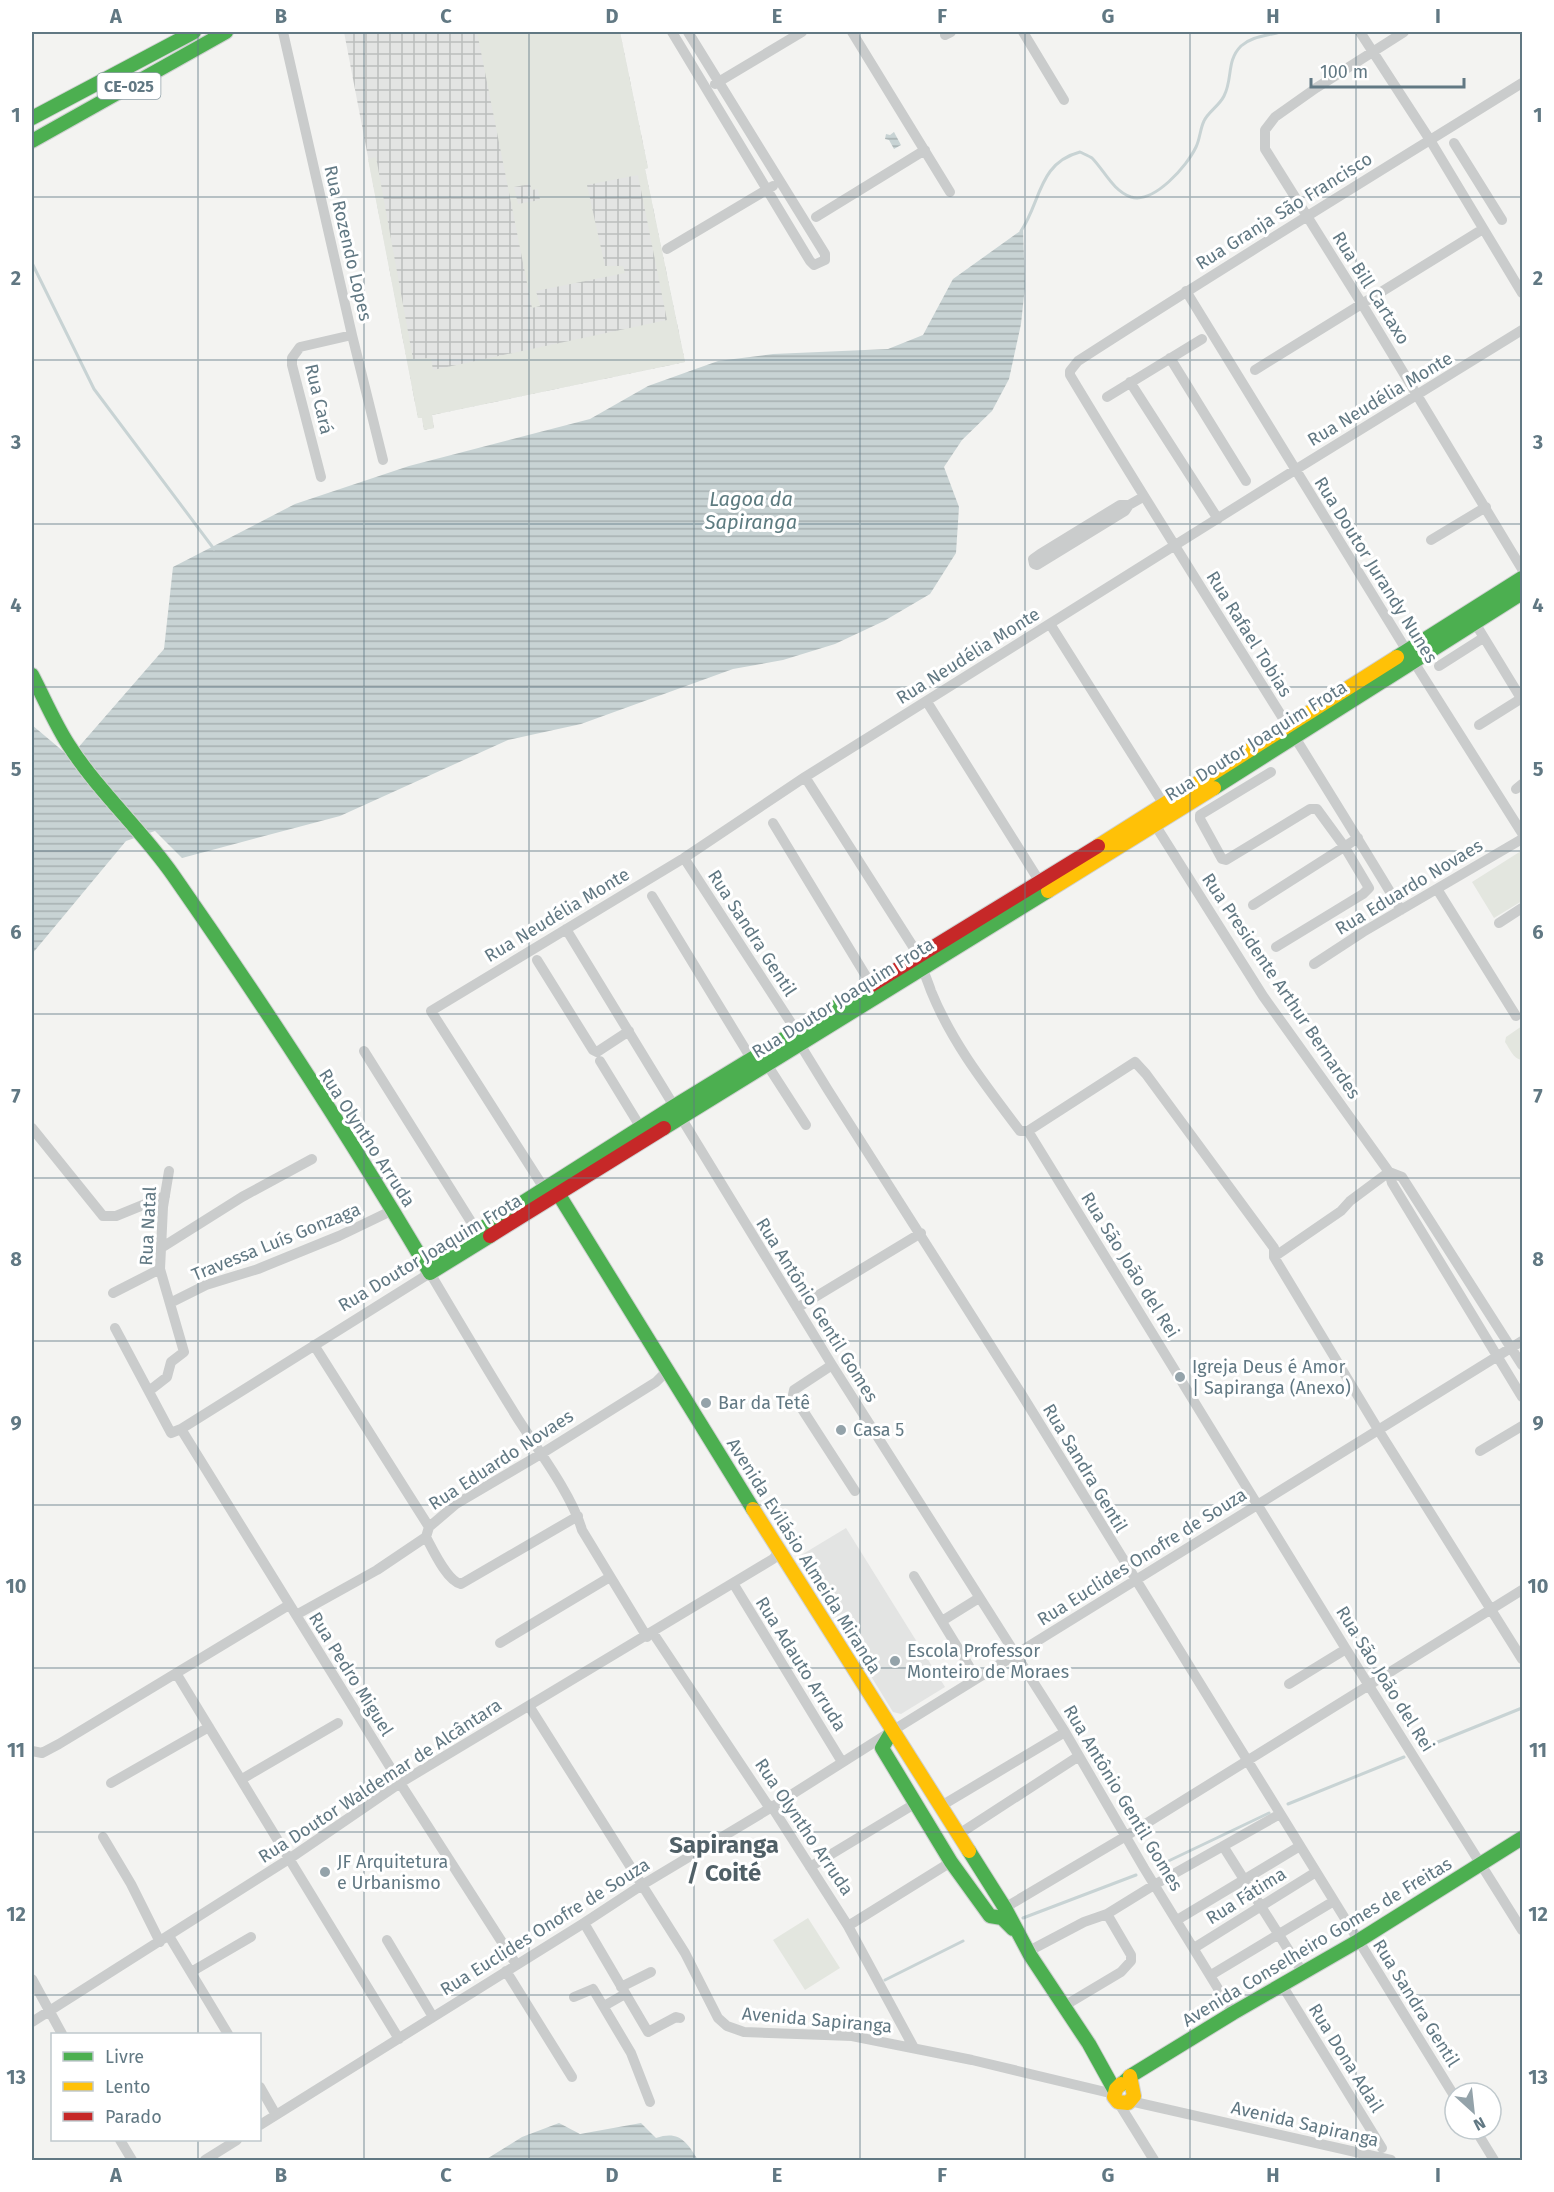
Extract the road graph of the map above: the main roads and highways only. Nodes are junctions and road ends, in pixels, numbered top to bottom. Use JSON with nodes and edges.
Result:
{"nodes":[{"id":1,"x":194,"y":32,"type":"edge"},
{"id":2,"x":226,"y":32,"type":"edge"},
{"id":3,"x":32,"y":118,"type":"edge"},
{"id":4,"x":32,"y":141,"type":"edge"},
{"id":5,"x":1522,"y":578,"type":"edge"},
{"id":6,"x":1522,"y":593,"type":"edge"},
{"id":7,"x":1472,"y":618,"type":"junction"},
{"id":8,"x":32,"y":675,"type":"edge"},
{"id":9,"x":921,"y":963,"type":"junction"},
{"id":10,"x":799,"y":1039,"type":"junction"},
{"id":11,"x":677,"y":1113,"type":"junction"},
{"id":12,"x":554,"y":1191,"type":"junction"},
{"id":13,"x":428,"y":1269,"type":"joint"},
{"id":14,"x":892,"y":1731,"type":"junction"},
{"id":15,"x":1522,"y":1838,"type":"edge"},
{"id":16,"x":1015,"y":1931,"type":"junction"},
{"id":17,"x":1122,"y":2093,"type":"joint"}],
"edges":[{"from":1,"to":3,"type":"main road","number":"CE-025"},
{"from":2,"to":4,"type":"main road","number":"CE-025"},
{"from":5,"to":7,"type":"main road","name":"Rua Doutor Joaquim Frota"},
{"from":6,"to":7,"type":"main road","name":"Rua Doutor Joaquim Frota"},
{"from":7,"to":9,"type":"main road","name":"Rua Doutor Joaquim Frota"},
{"from":8,"to":13,"type":"main road","name":"Rua Olyntho Arruda"},
{"from":9,"to":10,"type":"main road","name":"Rua Doutor Joaquim Frota"},
{"from":9,"to":10,"type":"main road","name":"Rua Doutor Joaquim Frota"},
{"from":10,"to":11,"type":"main road","name":"Rua Doutor Joaquim Frota"},
{"from":10,"to":11,"type":"main road","name":"Rua Doutor Joaquim Frota"},
{"from":11,"to":12,"type":"main road","name":"Rua Doutor Joaquim Frota"},
{"from":11,"to":12,"type":"main road","name":"Rua Doutor Joaquim Frota"},
{"from":12,"to":13,"type":"main road","name":"Rua Doutor Joaquim Frota"},
{"from":12,"to":14,"type":"main road","name":"Avenida Evilásio Almeida Miranda"},
{"from":14,"to":16,"type":"main road","name":"Avenida Evilásio Almeida Miranda"},
{"from":14,"to":16,"type":"main road","name":"Avenida Evilásio Almeida Miranda"},
{"from":15,"to":17,"type":"main road","name":"Avenida Conselheiro Gomes de Freitas"},
{"from":16,"to":17,"type":"main road","name":"Avenida Evilásio Almeida Miranda"}]}
